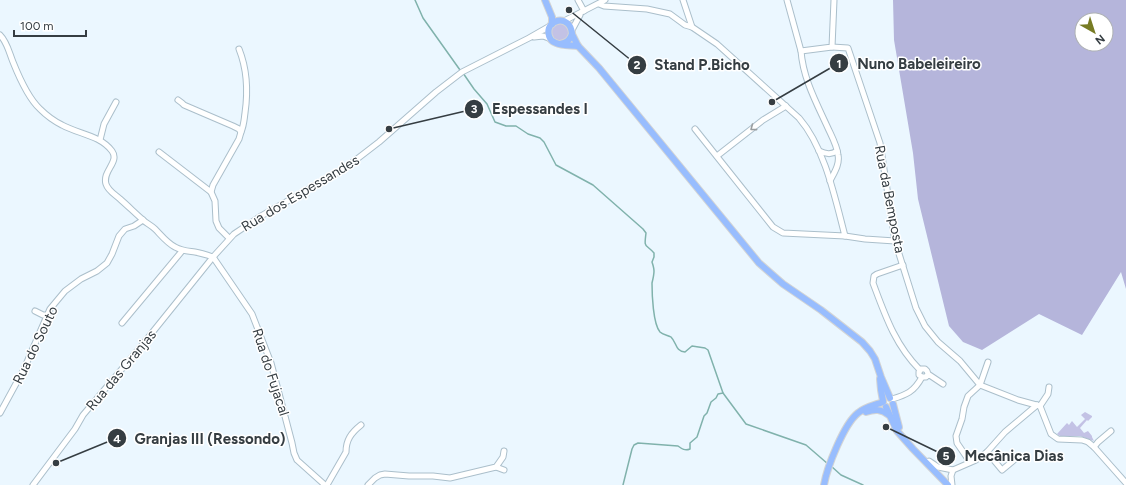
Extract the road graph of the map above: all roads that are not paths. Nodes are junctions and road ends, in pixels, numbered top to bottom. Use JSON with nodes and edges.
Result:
{"nodes":[{"id":1,"x":578,"y":0,"type":"edge"},
{"id":2,"x":606,"y":0,"type":"edge"},
{"id":3,"x":682,"y":0,"type":"edge"},
{"id":4,"x":787,"y":0,"type":"edge"},
{"id":5,"x":834,"y":0,"type":"edge"},
{"id":6,"x":546,"y":2,"type":"edge"},
{"id":7,"x":599,"y":4,"type":"junction"},
{"id":8,"x":583,"y":12,"type":"junction"},
{"id":9,"x":563,"y":21,"type":"junction"},
{"id":10,"x":551,"y":25,"type":"junction"},
{"id":11,"x":692,"y":27,"type":"junction"},
{"id":12,"x":572,"y":32,"type":"junction"},
{"id":13,"x":0,"y":35,"type":"edge"},
{"id":14,"x":529,"y":38,"type":"junction"},
{"id":15,"x":551,"y":39,"type":"junction"},
{"id":16,"x":560,"y":44,"type":"junction"},
{"id":17,"x":578,"y":46,"type":"junction"},
{"id":18,"x":832,"y":47,"type":"junction"},
{"id":19,"x":239,"y":49,"type":"dead end"},
{"id":20,"x":801,"y":51,"type":"junction"},
{"id":21,"x":178,"y":100,"type":"dead end"},
{"id":22,"x":116,"y":102,"type":"dead end"},
{"id":23,"x":786,"y":106,"type":"junction"},
{"id":24,"x":695,"y":129,"type":"dead end"},
{"id":25,"x":241,"y":132,"type":"junction"},
{"id":26,"x":100,"y":140,"type":"junction"},
{"id":27,"x":819,"y":151,"type":"junction"},
{"id":28,"x":837,"y":151,"type":"junction"},
{"id":29,"x":159,"y":152,"type":"dead end"},
{"id":30,"x":716,"y":156,"type":"junction"},
{"id":31,"x":830,"y":181,"type":"junction"},
{"id":32,"x":212,"y":192,"type":"junction"},
{"id":33,"x":143,"y":220,"type":"junction"},
{"id":34,"x":845,"y":236,"type":"junction"},
{"id":35,"x":229,"y":238,"type":"junction"},
{"id":36,"x":895,"y":241,"type":"junction"},
{"id":37,"x":182,"y":251,"type":"junction"},
{"id":38,"x":213,"y":257,"type":"junction"},
{"id":39,"x":903,"y":265,"type":"junction"},
{"id":40,"x":35,"y":311,"type":"dead end"},
{"id":41,"x":48,"y":315,"type":"junction"},
{"id":42,"x":122,"y":323,"type":"dead end"},
{"id":43,"x":988,"y":362,"type":"dead end"},
{"id":44,"x":920,"y":370,"type":"junction"},
{"id":45,"x":928,"y":374,"type":"junction"},
{"id":46,"x":881,"y":378,"type":"junction"},
{"id":47,"x":922,"y":378,"type":"junction"},
{"id":48,"x":943,"y":384,"type":"dead end"},
{"id":49,"x":980,"y":385,"type":"junction"},
{"id":50,"x":1049,"y":387,"type":"dead end"},
{"id":51,"x":881,"y":390,"type":"junction"},
{"id":52,"x":892,"y":401,"type":"junction"},
{"id":53,"x":884,"y":404,"type":"junction"},
{"id":54,"x":1038,"y":405,"type":"junction"},
{"id":55,"x":874,"y":408,"type":"junction"},
{"id":56,"x":0,"y":412,"type":"edge"},
{"id":57,"x":890,"y":416,"type":"junction"},
{"id":58,"x":361,"y":425,"type":"dead end"},
{"id":59,"x":1111,"y":431,"type":"dead end"},
{"id":60,"x":901,"y":435,"type":"junction"},
{"id":61,"x":1094,"y":447,"type":"junction"},
{"id":62,"x":504,"y":451,"type":"dead end"},
{"id":63,"x":986,"y":452,"type":"junction"},
{"id":64,"x":1014,"y":460,"type":"dead end"},
{"id":65,"x":926,"y":462,"type":"junction"},
{"id":66,"x":970,"y":462,"type":"junction"},
{"id":67,"x":496,"y":467,"type":"junction"},
{"id":68,"x":504,"y":470,"type":"dead end"},
{"id":69,"x":953,"y":470,"type":"junction"},
{"id":70,"x":1126,"y":483,"type":"edge"},
{"id":71,"x":33,"y":485,"type":"edge"},
{"id":72,"x":326,"y":485,"type":"edge"},
{"id":73,"x":368,"y":485,"type":"edge"},
{"id":74,"x":824,"y":485,"type":"edge"},
{"id":75,"x":948,"y":485,"type":"edge"},
{"id":76,"x":952,"y":485,"type":"edge"}],
"edges":[{"from":1,"to":8,"type":"street"},
{"from":2,"to":7,"type":"street"},
{"from":3,"to":11,"type":"street"},
{"from":4,"to":20,"type":"street"},
{"from":5,"to":18,"type":"street"},
{"from":6,"to":9,"type":"main road"},
{"from":6,"to":10,"type":"main road"},
{"from":7,"to":8,"type":"street"},
{"from":7,"to":11,"type":"street"},
{"from":8,"to":9,"type":"street"},
{"from":8,"to":12,"type":"street"},
{"from":9,"to":10,"type":"main road"},
{"from":9,"to":12,"type":"main road"},
{"from":10,"to":14,"type":"street","name":"Rua dos Espessandes"},
{"from":10,"to":15,"type":"main road"},
{"from":11,"to":23,"type":"street"},
{"from":12,"to":16,"type":"main road"},
{"from":12,"to":17,"type":"main road"},
{"from":13,"to":26,"type":"street"},
{"from":14,"to":15,"type":"street"},
{"from":14,"to":35,"type":"street","name":"Rua dos Espessandes"},
{"from":15,"to":16,"type":"main road"},
{"from":16,"to":17,"type":"main road"},
{"from":17,"to":46,"type":"main road"},
{"from":18,"to":20,"type":"street"},
{"from":18,"to":36,"type":"street","name":"Rua da Bemposta"},
{"from":19,"to":25,"type":"street"},
{"from":20,"to":28,"type":"street"},
{"from":21,"to":25,"type":"street"},
{"from":22,"to":26,"type":"street"},
{"from":23,"to":27,"type":"street"},
{"from":23,"to":30,"type":"street","one_way":true},
{"from":24,"to":30,"type":"street"},
{"from":25,"to":32,"type":"street"},
{"from":26,"to":33,"type":"street"},
{"from":27,"to":28,"type":"street"},
{"from":27,"to":31,"type":"street"},
{"from":28,"to":31,"type":"street"},
{"from":29,"to":32,"type":"street"},
{"from":30,"to":34,"type":"street"},
{"from":31,"to":34,"type":"street"},
{"from":32,"to":35,"type":"street"},
{"from":33,"to":37,"type":"street"},
{"from":33,"to":41,"type":"street","name":"Rua do Souto"},
{"from":34,"to":36,"type":"street"},
{"from":35,"to":38,"type":"street","name":"Rua dos Espessandes"},
{"from":36,"to":39,"type":"street","name":"Rua da Bemposta"},
{"from":37,"to":38,"type":"street"},
{"from":37,"to":42,"type":"street"},
{"from":38,"to":71,"type":"street","name":"Rua das Granjas"},
{"from":38,"to":72,"type":"street","name":"Rua do Fujacal"},
{"from":39,"to":44,"type":"street"},
{"from":39,"to":49,"type":"street","name":"Rua da Bemposta"},
{"from":40,"to":41,"type":"street"},
{"from":41,"to":56,"type":"street","name":"Rua do Souto"},
{"from":43,"to":49,"type":"street"},
{"from":44,"to":45,"type":"street"},
{"from":44,"to":47,"type":"street"},
{"from":45,"to":47,"type":"street"},
{"from":45,"to":48,"type":"street"},
{"from":46,"to":51,"type":"main road"},
{"from":46,"to":52,"type":"main road"},
{"from":47,"to":52,"type":"street"},
{"from":49,"to":54,"type":"street","name":"Rua da Bemposta"},
{"from":49,"to":66,"type":"street"},
{"from":50,"to":54,"type":"street"},
{"from":51,"to":53,"type":"main road"},
{"from":51,"to":55,"type":"main road"},
{"from":52,"to":53,"type":"main road"},
{"from":52,"to":60,"type":"main road"},
{"from":53,"to":55,"type":"main road"},
{"from":53,"to":57,"type":"main road"},
{"from":54,"to":61,"type":"street"},
{"from":54,"to":63,"type":"street"},
{"from":55,"to":57,"type":"main road"},
{"from":55,"to":74,"type":"main road"},
{"from":57,"to":60,"type":"main road"},
{"from":58,"to":72,"type":"street"},
{"from":59,"to":61,"type":"street"},
{"from":60,"to":65,"type":"main road"},
{"from":61,"to":70,"type":"street"},
{"from":62,"to":67,"type":"street"},
{"from":63,"to":64,"type":"street"},
{"from":63,"to":66,"type":"street"},
{"from":65,"to":69,"type":"street"},
{"from":65,"to":75,"type":"main road"},
{"from":66,"to":69,"type":"street"},
{"from":67,"to":68,"type":"street"},
{"from":67,"to":73,"type":"street"},
{"from":69,"to":76,"type":"street"}]}
